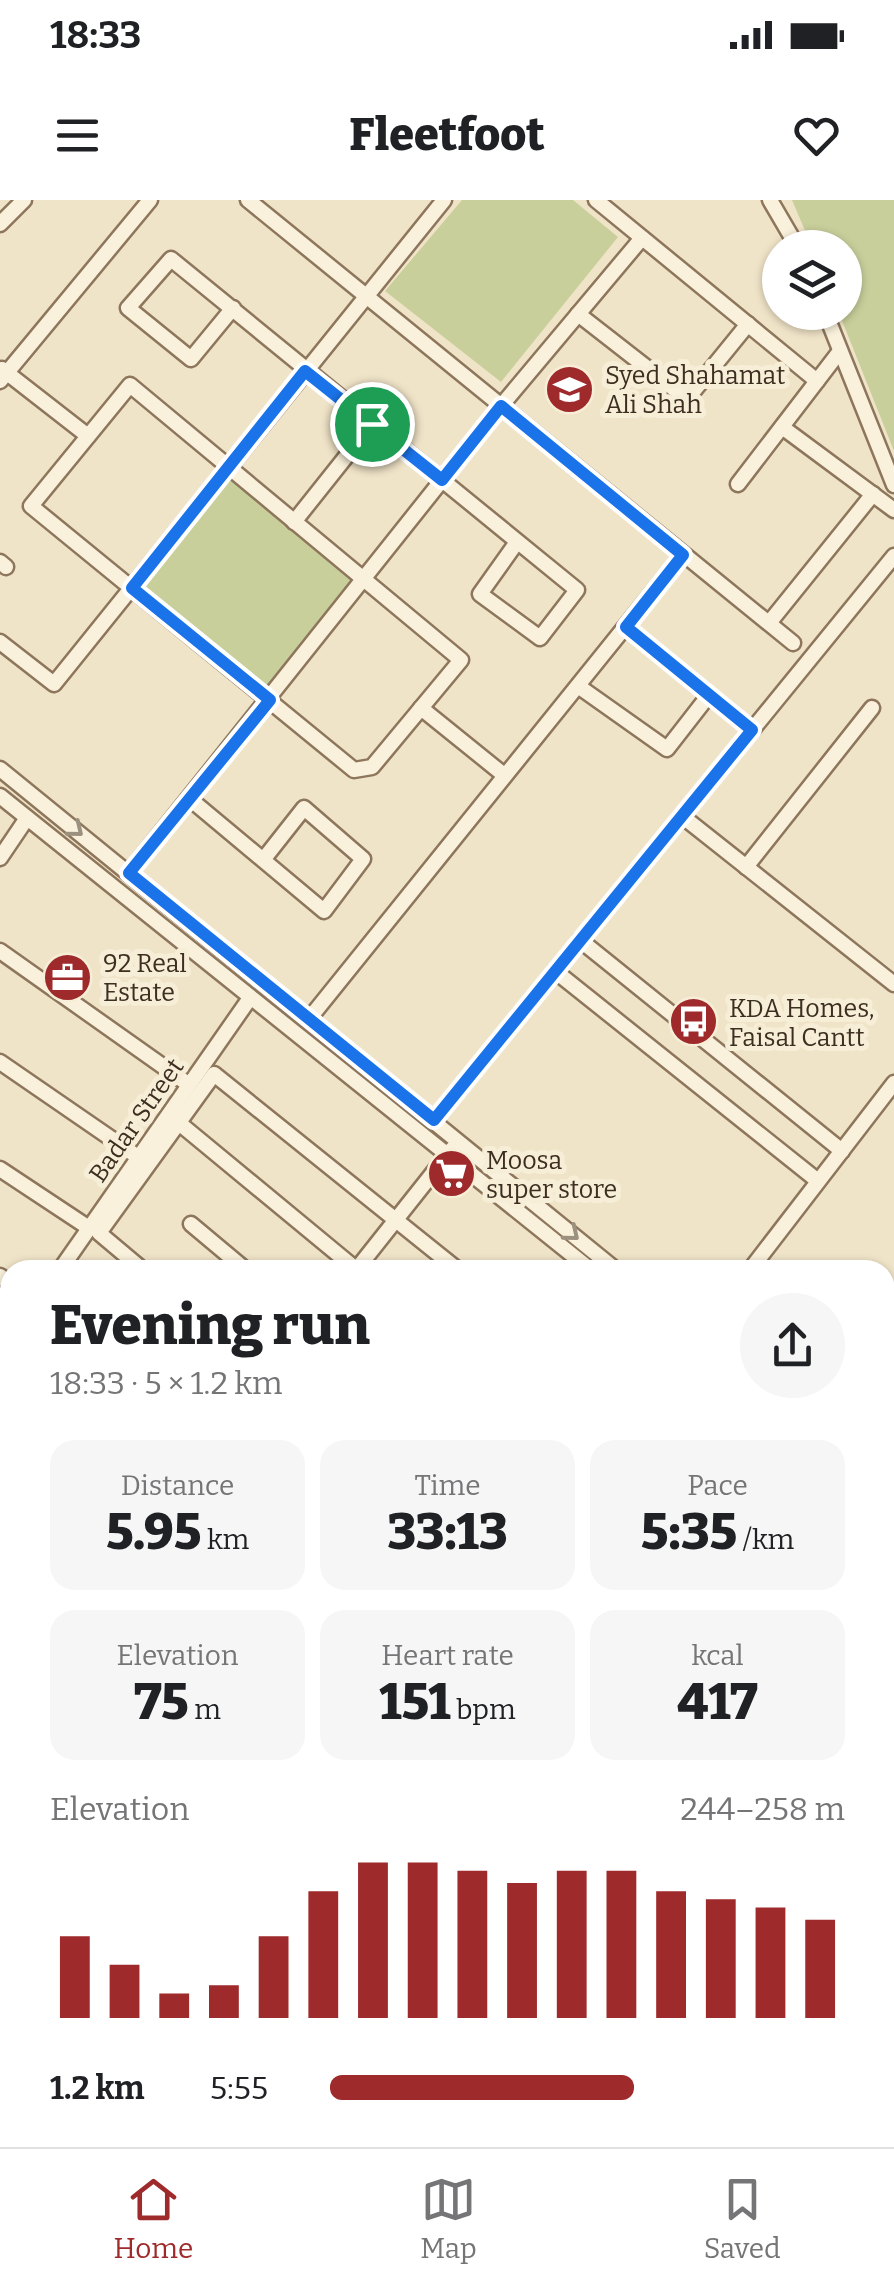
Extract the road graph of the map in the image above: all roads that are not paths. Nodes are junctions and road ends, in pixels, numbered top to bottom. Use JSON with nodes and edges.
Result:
{"nodes":[{"id":1,"x":24,"y":200,"type":"edge"},
{"id":2,"x":150,"y":200,"type":"edge"},
{"id":3,"x":248,"y":200,"type":"edge"},
{"id":4,"x":444,"y":200,"type":"edge"},
{"id":5,"x":596,"y":200,"type":"edge"},
{"id":6,"x":770,"y":200,"type":"edge"},
{"id":7,"x":0,"y":224,"type":"edge"},
{"id":8,"x":788,"y":230,"type":"edge"},
{"id":9,"x":642,"y":238,"type":"junction"},
{"id":10,"x":364,"y":296,"type":"junction"},
{"id":11,"x":233,"y":308,"type":"junction"},
{"id":12,"x":578,"y":314,"type":"junction"},
{"id":13,"x":748,"y":324,"type":"junction"},
{"id":14,"x":832,"y":330,"type":"edge"},
{"id":15,"x":840,"y":351,"type":"junction"},
{"id":16,"x":305,"y":371,"type":"junction"},
{"id":17,"x":2,"y":374,"type":"edge"},
{"id":18,"x":818,"y":381,"type":"junction"},
{"id":19,"x":501,"y":406,"type":"junction"},
{"id":20,"x":372,"y":424,"type":"junction"},
{"id":21,"x":782,"y":427,"type":"junction"},
{"id":22,"x":88,"y":436,"type":"junction"},
{"id":23,"x":229,"y":467,"type":"junction"},
{"id":24,"x":442,"y":480,"type":"junction"},
{"id":25,"x":738,"y":484,"type":"dead end"},
{"id":26,"x":894,"y":485,"type":"edge"},
{"id":27,"x":873,"y":494,"type":"junction"},
{"id":28,"x":894,"y":510,"type":"edge"},
{"id":29,"x":294,"y":522,"type":"junction"},
{"id":30,"x":517,"y":542,"type":"junction"},
{"id":31,"x":683,"y":555,"type":"junction"},
{"id":32,"x":894,"y":556,"type":"edge"},
{"id":33,"x":363,"y":578,"type":"junction"},
{"id":34,"x":132,"y":588,"type":"junction"},
{"id":35,"x":769,"y":623,"type":"junction"},
{"id":36,"x":626,"y":627,"type":"junction"},
{"id":37,"x":0,"y":642,"type":"edge"},
{"id":38,"x":793,"y":643,"type":"dead end"},
{"id":39,"x":578,"y":686,"type":"junction"},
{"id":40,"x":709,"y":695,"type":"junction"},
{"id":41,"x":270,"y":700,"type":"junction"},
{"id":42,"x":421,"y":708,"type":"junction"},
{"id":43,"x":872,"y":708,"type":"dead end"},
{"id":44,"x":752,"y":730,"type":"junction"},
{"id":45,"x":0,"y":770,"type":"edge"},
{"id":46,"x":504,"y":775,"type":"junction"},
{"id":47,"x":0,"y":796,"type":"edge"},
{"id":48,"x":190,"y":798,"type":"junction"},
{"id":49,"x":682,"y":816,"type":"junction"},
{"id":50,"x":28,"y":818,"type":"junction"},
{"id":51,"x":0,"y":858,"type":"edge"},
{"id":52,"x":262,"y":860,"type":"junction"},
{"id":53,"x":746,"y":867,"type":"junction"},
{"id":54,"x":129,"y":873,"type":"junction"},
{"id":55,"x":580,"y":940,"type":"junction"},
{"id":56,"x":0,"y":951,"type":"edge"},
{"id":57,"x":555,"y":972,"type":"junction"},
{"id":58,"x":894,"y":984,"type":"edge"},
{"id":59,"x":250,"y":998,"type":"junction"},
{"id":60,"x":309,"y":1020,"type":"junction"},
{"id":61,"x":0,"y":1062,"type":"edge"},
{"id":62,"x":894,"y":1082,"type":"edge"},
{"id":63,"x":188,"y":1084,"type":"junction"},
{"id":64,"x":434,"y":1120,"type":"junction"},
{"id":65,"x":179,"y":1122,"type":"junction"},
{"id":66,"x":459,"y":1141,"type":"junction"},
{"id":67,"x":842,"y":1151,"type":"junction"},
{"id":68,"x":449,"y":1154,"type":"junction"},
{"id":69,"x":138,"y":1157,"type":"junction"},
{"id":70,"x":0,"y":1169,"type":"edge"},
{"id":71,"x":818,"y":1182,"type":"junction"},
{"id":72,"x":396,"y":1220,"type":"junction"},
{"id":73,"x":191,"y":1224,"type":"dead end"},
{"id":74,"x":88,"y":1228,"type":"junction"},
{"id":75,"x":67,"y":1260,"type":"edge"},
{"id":76,"x":130,"y":1260,"type":"edge"},
{"id":77,"x":234,"y":1260,"type":"edge"},
{"id":78,"x":344,"y":1260,"type":"edge"},
{"id":79,"x":364,"y":1260,"type":"edge"},
{"id":80,"x":446,"y":1260,"type":"edge"},
{"id":81,"x":580,"y":1260,"type":"edge"},
{"id":82,"x":604,"y":1260,"type":"edge"},
{"id":83,"x":758,"y":1260,"type":"edge"}],
"edges":[{"from":1,"to":7,"type":"street"},
{"from":2,"to":17,"type":"street"},
{"from":3,"to":10,"type":"street"},
{"from":4,"to":10,"type":"street"},
{"from":5,"to":9,"type":"street"},
{"from":6,"to":8,"type":"street"},
{"from":9,"to":12,"type":"street"},
{"from":9,"to":13,"type":"street"},
{"from":10,"to":16,"type":"street"},
{"from":10,"to":19,"type":"street"},
{"from":11,"to":11,"type":"street"},
{"from":11,"to":16,"type":"street"},
{"from":12,"to":13,"type":"street"},
{"from":12,"to":19,"type":"street"},
{"from":13,"to":18,"type":"street"},
{"from":14,"to":15,"type":"street"},
{"from":15,"to":18,"type":"street"},
{"from":15,"to":26,"type":"street"},
{"from":16,"to":20,"type":"street"},
{"from":16,"to":23,"type":"street"},
{"from":17,"to":22,"type":"street"},
{"from":18,"to":21,"type":"street"},
{"from":19,"to":24,"type":"street"},
{"from":19,"to":31,"type":"street"},
{"from":20,"to":24,"type":"street"},
{"from":20,"to":29,"type":"street"},
{"from":21,"to":25,"type":"street"},
{"from":21,"to":27,"type":"street"},
{"from":22,"to":23,"type":"street"},
{"from":22,"to":34,"type":"street"},
{"from":23,"to":29,"type":"street"},
{"from":23,"to":34,"type":"street"},
{"from":24,"to":30,"type":"street"},
{"from":24,"to":33,"type":"street"},
{"from":27,"to":28,"type":"street"},
{"from":27,"to":35,"type":"street"},
{"from":29,"to":33,"type":"street"},
{"from":30,"to":30,"type":"street"},
{"from":31,"to":35,"type":"street"},
{"from":31,"to":36,"type":"street"},
{"from":32,"to":44,"type":"street"},
{"from":33,"to":41,"type":"street"},
{"from":33,"to":42,"type":"street"},
{"from":34,"to":37,"type":"street"},
{"from":34,"to":41,"type":"street"},
{"from":35,"to":38,"type":"street"},
{"from":36,"to":39,"type":"street"},
{"from":36,"to":40,"type":"street"},
{"from":39,"to":40,"type":"street"},
{"from":39,"to":46,"type":"street"},
{"from":40,"to":44,"type":"street"},
{"from":41,"to":42,"type":"street"},
{"from":41,"to":48,"type":"street"},
{"from":42,"to":46,"type":"street"},
{"from":43,"to":53,"type":"street"},
{"from":44,"to":49,"type":"street"},
{"from":45,"to":54,"type":"street","one_way":true},
{"from":46,"to":60,"type":"street"},
{"from":47,"to":50,"type":"street"},
{"from":48,"to":52,"type":"street"},
{"from":48,"to":54,"type":"street"},
{"from":49,"to":53,"type":"street"},
{"from":49,"to":55,"type":"street"},
{"from":50,"to":51,"type":"street"},
{"from":50,"to":59,"type":"street"},
{"from":52,"to":52,"type":"street"},
{"from":53,"to":58,"type":"street"},
{"from":54,"to":60,"type":"street"},
{"from":55,"to":57,"type":"street"},
{"from":55,"to":67,"type":"street"},
{"from":56,"to":63,"type":"street"},
{"from":57,"to":64,"type":"street"},
{"from":57,"to":71,"type":"street"},
{"from":59,"to":63,"type":"street","name":"Badar Street"},
{"from":59,"to":68,"type":"street"},
{"from":60,"to":64,"type":"street"},
{"from":61,"to":69,"type":"street"},
{"from":62,"to":67,"type":"street"},
{"from":63,"to":69,"type":"street","name":"Badar Street"},
{"from":64,"to":66,"type":"street"},
{"from":65,"to":72,"type":"street"},
{"from":65,"to":76,"type":"street"},
{"from":65,"to":78,"type":"street"},
{"from":66,"to":68,"type":"street"},
{"from":66,"to":82,"type":"street","one_way":true},
{"from":67,"to":71,"type":"street"},
{"from":68,"to":72,"type":"street"},
{"from":68,"to":81,"type":"street"},
{"from":69,"to":74,"type":"street","name":"Badar Street"},
{"from":70,"to":74,"type":"street"},
{"from":71,"to":83,"type":"street"},
{"from":72,"to":79,"type":"street"},
{"from":72,"to":80,"type":"street"},
{"from":73,"to":77,"type":"street"},
{"from":74,"to":75,"type":"street","name":"Badar Street"}]}
